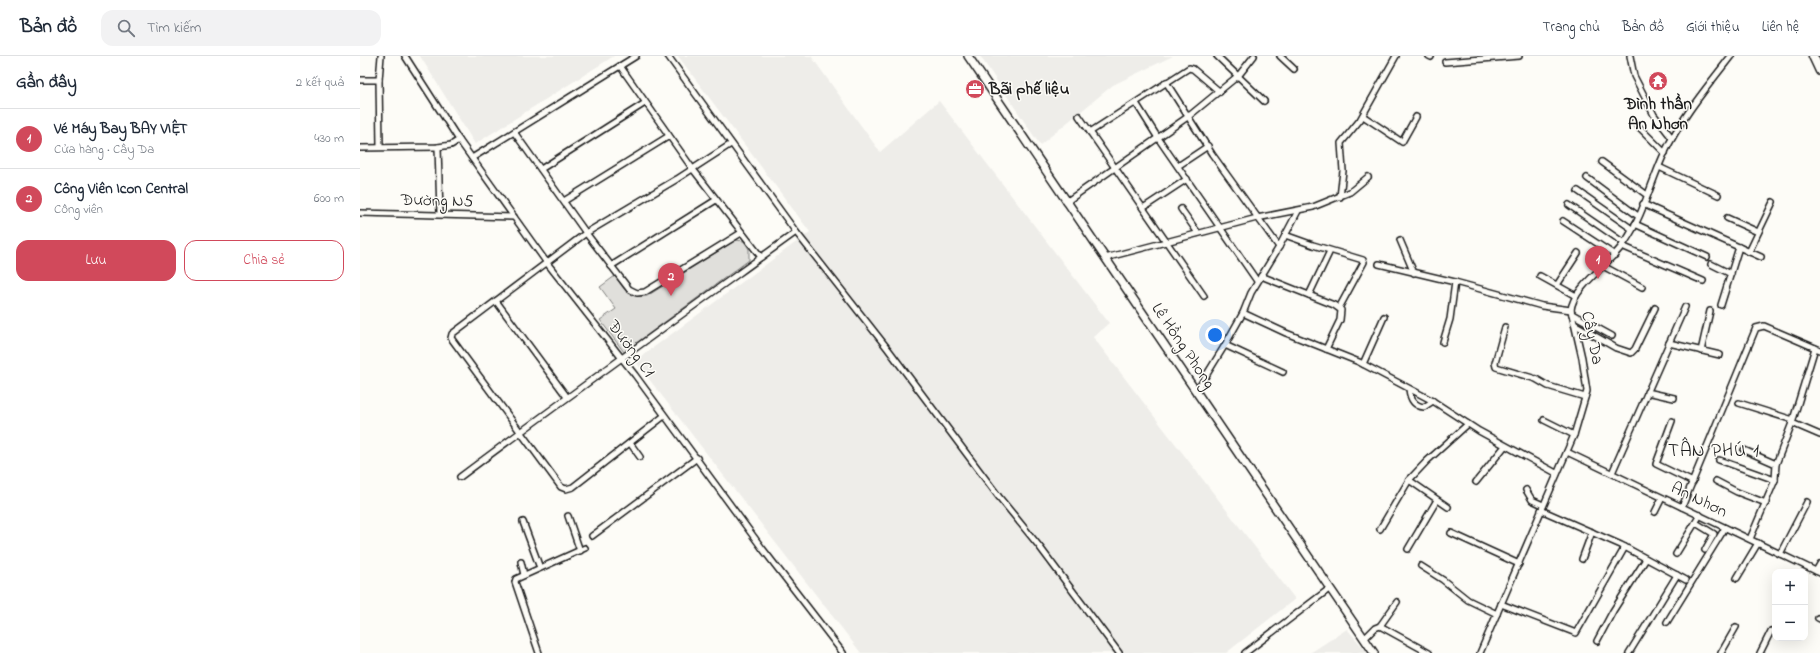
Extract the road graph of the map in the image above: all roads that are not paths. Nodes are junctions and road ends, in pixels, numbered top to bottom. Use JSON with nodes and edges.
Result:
{"nodes":[{"id":1,"x":381,"y":56,"type":"edge"},
{"id":2,"x":405,"y":56,"type":"edge"},
{"id":3,"x":636,"y":56,"type":"edge"},
{"id":4,"x":668,"y":56,"type":"edge"},
{"id":5,"x":968,"y":56,"type":"edge"},
{"id":6,"x":1217,"y":56,"type":"edge"},
{"id":7,"x":1254,"y":56,"type":"edge"},
{"id":8,"x":1280,"y":56,"type":"edge"},
{"id":9,"x":1396,"y":56,"type":"edge"},
{"id":10,"x":1519,"y":56,"type":"edge"},
{"id":11,"x":1630,"y":56,"type":"edge"},
{"id":12,"x":1731,"y":56,"type":"edge"},
{"id":13,"x":1813,"y":56,"type":"edge"},
{"id":14,"x":1445,"y":62,"type":"dead end"},
{"id":15,"x":620,"y":66,"type":"junction"},
{"id":16,"x":1294,"y":69,"type":"dead end"},
{"id":17,"x":1820,"y":70,"type":"edge"},
{"id":18,"x":1239,"y":76,"type":"junction"},
{"id":19,"x":360,"y":80,"type":"edge"},
{"id":20,"x":379,"y":80,"type":"junction"},
{"id":21,"x":1166,"y":82,"type":"junction"},
{"id":22,"x":1220,"y":92,"type":"junction"},
{"id":23,"x":1264,"y":101,"type":"dead end"},
{"id":24,"x":645,"y":103,"type":"junction"},
{"id":25,"x":1136,"y":103,"type":"junction"},
{"id":26,"x":1079,"y":116,"type":"dead end"},
{"id":27,"x":1189,"y":116,"type":"junction"},
{"id":28,"x":1363,"y":116,"type":"junction"},
{"id":29,"x":1416,"y":117,"type":"dead end"},
{"id":30,"x":1634,"y":122,"type":"dead end"},
{"id":31,"x":514,"y":132,"type":"junction"},
{"id":32,"x":1090,"y":132,"type":"junction"},
{"id":33,"x":669,"y":136,"type":"junction"},
{"id":34,"x":1158,"y":138,"type":"junction"},
{"id":35,"x":1672,"y":138,"type":"junction"},
{"id":36,"x":459,"y":140,"type":"junction"},
{"id":37,"x":731,"y":144,"type":"junction"},
{"id":38,"x":1208,"y":146,"type":"junction"},
{"id":39,"x":380,"y":147,"type":"junction"},
{"id":40,"x":438,"y":147,"type":"junction"},
{"id":41,"x":360,"y":148,"type":"edge"},
{"id":42,"x":1665,"y":152,"type":"junction"},
{"id":43,"x":472,"y":158,"type":"junction"},
{"id":44,"x":1602,"y":162,"type":"dead end"},
{"id":45,"x":1178,"y":166,"type":"junction"},
{"id":46,"x":1659,"y":167,"type":"junction"},
{"id":47,"x":692,"y":168,"type":"junction"},
{"id":48,"x":1115,"y":168,"type":"junction"},
{"id":49,"x":541,"y":169,"type":"junction"},
{"id":50,"x":1368,"y":177,"type":"dead end"},
{"id":51,"x":1587,"y":178,"type":"dead end"},
{"id":52,"x":1188,"y":179,"type":"junction"},
{"id":53,"x":1578,"y":191,"type":"dead end"},
{"id":54,"x":1647,"y":195,"type":"junction"},
{"id":55,"x":1718,"y":195,"type":"dead end"},
{"id":56,"x":1340,"y":197,"type":"junction"},
{"id":57,"x":716,"y":200,"type":"junction"},
{"id":58,"x":564,"y":201,"type":"junction"},
{"id":59,"x":1066,"y":202,"type":"junction"},
{"id":60,"x":1772,"y":202,"type":"dead end"},
{"id":61,"x":1643,"y":204,"type":"junction"},
{"id":62,"x":1569,"y":206,"type":"dead end"},
{"id":63,"x":1143,"y":208,"type":"junction"},
{"id":64,"x":1181,"y":209,"type":"dead end"},
{"id":65,"x":1298,"y":211,"type":"junction"},
{"id":66,"x":360,"y":213,"type":"edge"},
{"id":67,"x":440,"y":214,"type":"junction"},
{"id":68,"x":1638,"y":216,"type":"junction"},
{"id":69,"x":514,"y":217,"type":"junction"},
{"id":70,"x":1257,"y":218,"type":"junction"},
{"id":71,"x":1727,"y":218,"type":"dead end"},
{"id":72,"x":1563,"y":221,"type":"dead end"},
{"id":73,"x":1634,"y":226,"type":"junction"},
{"id":74,"x":1221,"y":227,"type":"junction"},
{"id":75,"x":796,"y":232,"type":"junction"},
{"id":76,"x":1758,"y":232,"type":"junction"},
{"id":77,"x":586,"y":233,"type":"junction"},
{"id":78,"x":742,"y":233,"type":"junction"},
{"id":79,"x":1198,"y":233,"type":"junction"},
{"id":80,"x":1285,"y":235,"type":"junction"},
{"id":81,"x":1400,"y":240,"type":"dead end"},
{"id":82,"x":1165,"y":241,"type":"junction"},
{"id":83,"x":1623,"y":244,"type":"junction"},
{"id":84,"x":1279,"y":247,"type":"junction"},
{"id":85,"x":1739,"y":247,"type":"junction"},
{"id":86,"x":1330,"y":251,"type":"junction"},
{"id":87,"x":1578,"y":252,"type":"dead end"},
{"id":88,"x":1749,"y":252,"type":"junction"},
{"id":89,"x":1615,"y":255,"type":"junction"},
{"id":90,"x":760,"y":257,"type":"junction"},
{"id":91,"x":1707,"y":257,"type":"dead end"},
{"id":92,"x":1761,"y":257,"type":"dead end"},
{"id":93,"x":1105,"y":258,"type":"junction"},
{"id":94,"x":547,"y":263,"type":"junction"},
{"id":95,"x":1379,"y":264,"type":"dead end"},
{"id":96,"x":1711,"y":264,"type":"dead end"},
{"id":97,"x":611,"y":266,"type":"junction"},
{"id":98,"x":1603,"y":266,"type":"junction"},
{"id":99,"x":1414,"y":273,"type":"junction"},
{"id":100,"x":1731,"y":274,"type":"junction"},
{"id":101,"x":1261,"y":276,"type":"junction"},
{"id":102,"x":1540,"y":276,"type":"dead end"},
{"id":103,"x":1257,"y":281,"type":"junction"},
{"id":104,"x":1703,"y":281,"type":"dead end"},
{"id":105,"x":1455,"y":282,"type":"junction"},
{"id":106,"x":1557,"y":285,"type":"junction"},
{"id":107,"x":1642,"y":287,"type":"dead end"},
{"id":108,"x":1309,"y":295,"type":"junction"},
{"id":109,"x":1204,"y":296,"type":"dead end"},
{"id":110,"x":1576,"y":296,"type":"junction"},
{"id":111,"x":496,"y":301,"type":"junction"},
{"id":112,"x":1722,"y":304,"type":"dead end"},
{"id":113,"x":1685,"y":307,"type":"dead end"},
{"id":114,"x":1339,"y":308,"type":"junction"},
{"id":115,"x":1655,"y":308,"type":"dead end"},
{"id":116,"x":1710,"y":311,"type":"dead end"},
{"id":117,"x":1571,"y":312,"type":"junction"},
{"id":118,"x":1243,"y":313,"type":"junction"},
{"id":119,"x":1384,"y":317,"type":"dead end"},
{"id":120,"x":1574,"y":324,"type":"junction"},
{"id":121,"x":1505,"y":327,"type":"dead end"},
{"id":122,"x":1612,"y":336,"type":"dead end"},
{"id":123,"x":1443,"y":342,"type":"dead end"},
{"id":124,"x":1668,"y":343,"type":"junction"},
{"id":125,"x":1225,"y":346,"type":"junction"},
{"id":126,"x":1326,"y":349,"type":"junction"},
{"id":127,"x":1817,"y":349,"type":"edge"},
{"id":128,"x":1701,"y":351,"type":"junction"},
{"id":129,"x":1720,"y":355,"type":"dead end"},
{"id":130,"x":623,"y":359,"type":"junction"},
{"id":131,"x":1363,"y":364,"type":"junction"},
{"id":132,"x":1283,"y":372,"type":"dead end"},
{"id":133,"x":1410,"y":389,"type":"junction"},
{"id":134,"x":1196,"y":392,"type":"junction"},
{"id":135,"x":1646,"y":392,"type":"junction"},
{"id":136,"x":567,"y":397,"type":"junction"},
{"id":137,"x":1586,"y":397,"type":"junction"},
{"id":138,"x":1674,"y":398,"type":"dead end"},
{"id":139,"x":1433,"y":401,"type":"junction"},
{"id":140,"x":1739,"y":403,"type":"dead end"},
{"id":141,"x":664,"y":416,"type":"junction"},
{"id":142,"x":1544,"y":420,"type":"dead end"},
{"id":143,"x":1672,"y":421,"type":"dead end"},
{"id":144,"x":1793,"y":421,"type":"junction"},
{"id":145,"x":1468,"y":424,"type":"junction"},
{"id":146,"x":520,"y":433,"type":"junction"},
{"id":147,"x":1574,"y":435,"type":"junction"},
{"id":148,"x":1820,"y":435,"type":"edge"},
{"id":149,"x":630,"y":442,"type":"junction"},
{"id":150,"x":1505,"y":446,"type":"junction"},
{"id":151,"x":1744,"y":450,"type":"dead end"},
{"id":152,"x":1567,"y":452,"type":"junction"},
{"id":153,"x":640,"y":457,"type":"dead end"},
{"id":154,"x":697,"y":458,"type":"junction"},
{"id":155,"x":1719,"y":460,"type":"dead end"},
{"id":156,"x":1776,"y":464,"type":"junction"},
{"id":157,"x":1556,"y":473,"type":"junction"},
{"id":158,"x":1612,"y":473,"type":"junction"},
{"id":159,"x":460,"y":477,"type":"dead end"},
{"id":160,"x":1409,"y":480,"type":"junction"},
{"id":161,"x":1775,"y":480,"type":"junction"},
{"id":162,"x":1716,"y":481,"type":"dead end"},
{"id":163,"x":1476,"y":482,"type":"dead end"},
{"id":164,"x":1692,"y":482,"type":"junction"},
{"id":165,"x":1526,"y":490,"type":"dead end"},
{"id":166,"x":1662,"y":498,"type":"junction"},
{"id":167,"x":1437,"y":500,"type":"junction"},
{"id":168,"x":1807,"y":502,"type":"dead end"},
{"id":169,"x":1766,"y":504,"type":"junction"},
{"id":170,"x":1448,"y":507,"type":"dead end"},
{"id":171,"x":1682,"y":507,"type":"junction"},
{"id":172,"x":1542,"y":508,"type":"junction"},
{"id":173,"x":1655,"y":512,"type":"dead end"},
{"id":174,"x":1700,"y":515,"type":"junction"},
{"id":175,"x":568,"y":516,"type":"dead end"},
{"id":176,"x":522,"y":522,"type":"dead end"},
{"id":177,"x":1696,"y":523,"type":"junction"},
{"id":178,"x":1725,"y":528,"type":"junction"},
{"id":179,"x":1380,"y":529,"type":"dead end"},
{"id":180,"x":1592,"y":532,"type":"junction"},
{"id":181,"x":1451,"y":533,"type":"dead end"},
{"id":182,"x":592,"y":536,"type":"dead end"},
{"id":183,"x":1750,"y":539,"type":"junction"},
{"id":184,"x":1758,"y":543,"type":"junction"},
{"id":185,"x":1625,"y":547,"type":"junction"},
{"id":186,"x":1408,"y":549,"type":"dead end"},
{"id":187,"x":1705,"y":550,"type":"dead end"},
{"id":188,"x":1676,"y":554,"type":"dead end"},
{"id":189,"x":1780,"y":554,"type":"junction"},
{"id":190,"x":1582,"y":559,"type":"dead end"},
{"id":191,"x":1646,"y":559,"type":"junction"},
{"id":192,"x":521,"y":562,"type":"dead end"},
{"id":193,"x":1519,"y":564,"type":"junction"},
{"id":194,"x":1820,"y":564,"type":"edge"},
{"id":195,"x":1421,"y":566,"type":"dead end"},
{"id":196,"x":540,"y":568,"type":"junction"},
{"id":197,"x":1818,"y":572,"type":"edge"},
{"id":198,"x":524,"y":574,"type":"junction"},
{"id":199,"x":1676,"y":575,"type":"junction"},
{"id":200,"x":1737,"y":578,"type":"dead end"},
{"id":201,"x":1686,"y":580,"type":"dead end"},
{"id":202,"x":1329,"y":589,"type":"junction"},
{"id":203,"x":1397,"y":602,"type":"dead end"},
{"id":204,"x":1500,"y":604,"type":"junction"},
{"id":205,"x":1497,"y":614,"type":"junction"},
{"id":206,"x":1667,"y":622,"type":"dead end"},
{"id":207,"x":1380,"y":626,"type":"junction"},
{"id":208,"x":1736,"y":627,"type":"dead end"},
{"id":209,"x":1771,"y":631,"type":"dead end"},
{"id":210,"x":1364,"y":639,"type":"junction"},
{"id":211,"x":1597,"y":641,"type":"dead end"},
{"id":212,"x":539,"y":653,"type":"edge"},
{"id":213,"x":843,"y":653,"type":"edge"},
{"id":214,"x":1119,"y":653,"type":"edge"},
{"id":215,"x":1245,"y":653,"type":"edge"},
{"id":216,"x":1374,"y":653,"type":"edge"},
{"id":217,"x":1429,"y":653,"type":"edge"},
{"id":218,"x":1480,"y":653,"type":"edge"},
{"id":219,"x":1629,"y":653,"type":"edge"},
{"id":220,"x":1721,"y":653,"type":"edge"},
{"id":221,"x":1760,"y":653,"type":"edge"}],
"edges":[{"from":1,"to":20,"type":"street"},
{"from":2,"to":36,"type":"street","name":"Đường C1"},
{"from":3,"to":15,"type":"street"},
{"from":4,"to":37,"type":"street"},
{"from":5,"to":59,"type":"main road","name":"Lê Hồng Phong"},
{"from":6,"to":18,"type":"street"},
{"from":7,"to":18,"type":"street"},
{"from":8,"to":16,"type":"street"},
{"from":9,"to":28,"type":"street"},
{"from":10,"to":14,"type":"street"},
{"from":11,"to":35,"type":"street"},
{"from":12,"to":35,"type":"street","name":"Cây Da"},
{"from":13,"to":17,"type":"main road"},
{"from":15,"to":24,"type":"street"},
{"from":15,"to":31,"type":"street"},
{"from":18,"to":22,"type":"street"},
{"from":18,"to":23,"type":"street"},
{"from":19,"to":20,"type":"street"},
{"from":20,"to":39,"type":"street"},
{"from":21,"to":22,"type":"street"},
{"from":21,"to":25,"type":"street"},
{"from":21,"to":27,"type":"street"},
{"from":22,"to":27,"type":"street"},
{"from":24,"to":33,"type":"street"},
{"from":24,"to":49,"type":"street"},
{"from":25,"to":32,"type":"street"},
{"from":25,"to":34,"type":"street"},
{"from":26,"to":32,"type":"street"},
{"from":27,"to":34,"type":"street"},
{"from":27,"to":38,"type":"street"},
{"from":28,"to":29,"type":"street"},
{"from":28,"to":56,"type":"street"},
{"from":30,"to":42,"type":"street"},
{"from":31,"to":43,"type":"street"},
{"from":31,"to":49,"type":"street"},
{"from":32,"to":48,"type":"street"},
{"from":33,"to":47,"type":"street"},
{"from":33,"to":58,"type":"street"},
{"from":34,"to":45,"type":"street"},
{"from":34,"to":48,"type":"street"},
{"from":35,"to":42,"type":"street","name":"Cây Da"},
{"from":36,"to":40,"type":"street"},
{"from":36,"to":43,"type":"street","name":"Đường C1"},
{"from":37,"to":47,"type":"street"},
{"from":37,"to":75,"type":"street"},
{"from":38,"to":45,"type":"street"},
{"from":38,"to":70,"type":"street"},
{"from":39,"to":40,"type":"street"},
{"from":39,"to":41,"type":"street"},
{"from":40,"to":67,"type":"street"},
{"from":42,"to":46,"type":"street","name":"Cây Da"},
{"from":43,"to":69,"type":"street","name":"Đường C1"},
{"from":44,"to":54,"type":"street"},
{"from":45,"to":52,"type":"street"},
{"from":46,"to":54,"type":"street","name":"Cây Da"},
{"from":46,"to":55,"type":"street"},
{"from":47,"to":57,"type":"street"},
{"from":47,"to":77,"type":"street"},
{"from":48,"to":59,"type":"street"},
{"from":48,"to":63,"type":"street"},
{"from":49,"to":58,"type":"street"},
{"from":50,"to":56,"type":"street"},
{"from":51,"to":68,"type":"street"},
{"from":52,"to":63,"type":"street"},
{"from":52,"to":74,"type":"street"},
{"from":53,"to":73,"type":"street"},
{"from":54,"to":61,"type":"street","name":"Cây Da"},
{"from":56,"to":65,"type":"street"},
{"from":57,"to":78,"type":"street"},
{"from":57,"to":97,"type":"street"},
{"from":58,"to":77,"type":"street"},
{"from":59,"to":93,"type":"main road","name":"Lê Hồng Phong"},
{"from":60,"to":76,"type":"street"},
{"from":61,"to":68,"type":"street","name":"Cây Da"},
{"from":61,"to":85,"type":"street"},
{"from":62,"to":83,"type":"street"},
{"from":63,"to":82,"type":"street"},
{"from":64,"to":79,"type":"street"},
{"from":65,"to":70,"type":"street"},
{"from":65,"to":80,"type":"street"},
{"from":66,"to":67,"type":"street","name":"Đường N5"},
{"from":67,"to":69,"type":"street","name":"Đường N5"},
{"from":68,"to":73,"type":"street","name":"Cây Da"},
{"from":69,"to":94,"type":"street","name":"Đường C1"},
{"from":70,"to":74,"type":"street"},
{"from":70,"to":84,"type":"street"},
{"from":71,"to":76,"type":"street"},
{"from":72,"to":89,"type":"street"},
{"from":73,"to":83,"type":"street","name":"Cây Da"},
{"from":73,"to":91,"type":"street"},
{"from":74,"to":79,"type":"street"},
{"from":74,"to":103,"type":"street"},
{"from":75,"to":90,"type":"street"},
{"from":75,"to":214,"type":"street"},
{"from":76,"to":88,"type":"street"},
{"from":77,"to":94,"type":"street"},
{"from":77,"to":97,"type":"street"},
{"from":78,"to":90,"type":"street"},
{"from":78,"to":97,"type":"street"},
{"from":79,"to":82,"type":"street"},
{"from":80,"to":84,"type":"street"},
{"from":80,"to":86,"type":"street"},
{"from":81,"to":99,"type":"street"},
{"from":82,"to":93,"type":"street"},
{"from":82,"to":109,"type":"street"},
{"from":83,"to":89,"type":"street","name":"Cây Da"},
{"from":83,"to":104,"type":"street"},
{"from":84,"to":101,"type":"street"},
{"from":85,"to":88,"type":"street"},
{"from":85,"to":100,"type":"street"},
{"from":86,"to":108,"type":"street"},
{"from":86,"to":114,"type":"street"},
{"from":87,"to":106,"type":"street"},
{"from":88,"to":92,"type":"street"},
{"from":89,"to":98,"type":"street","name":"Cây Da"},
{"from":90,"to":130,"type":"street"},
{"from":93,"to":134,"type":"main road","name":"Lê Hồng Phong"},
{"from":94,"to":111,"type":"street"},
{"from":94,"to":130,"type":"street","name":"Đường C1"},
{"from":95,"to":99,"type":"street"},
{"from":96,"to":100,"type":"street"},
{"from":98,"to":107,"type":"street"},
{"from":98,"to":110,"type":"street","name":"Cây Da"},
{"from":99,"to":105,"type":"street"},
{"from":100,"to":112,"type":"street"},
{"from":101,"to":103,"type":"street"},
{"from":101,"to":108,"type":"street"},
{"from":102,"to":106,"type":"street"},
{"from":103,"to":118,"type":"street"},
{"from":105,"to":117,"type":"street"},
{"from":105,"to":123,"type":"street"},
{"from":106,"to":110,"type":"street"},
{"from":108,"to":114,"type":"street"},
{"from":110,"to":117,"type":"street","name":"Cây Da"},
{"from":111,"to":136,"type":"street"},
{"from":111,"to":146,"type":"street"},
{"from":113,"to":124,"type":"street"},
{"from":114,"to":126,"type":"street"},
{"from":115,"to":120,"type":"street"},
{"from":116,"to":128,"type":"street"},
{"from":117,"to":120,"type":"street","name":"Cây Da"},
{"from":117,"to":122,"type":"street"},
{"from":118,"to":125,"type":"street"},
{"from":118,"to":126,"type":"street"},
{"from":119,"to":131,"type":"street"},
{"from":120,"to":137,"type":"street","name":"Cây Da"},
{"from":121,"to":137,"type":"street"},
{"from":124,"to":128,"type":"street"},
{"from":124,"to":135,"type":"street"},
{"from":125,"to":132,"type":"street"},
{"from":125,"to":134,"type":"street"},
{"from":126,"to":131,"type":"street"},
{"from":127,"to":144,"type":"street"},
{"from":127,"to":164,"type":"street"},
{"from":128,"to":129,"type":"street"},
{"from":130,"to":136,"type":"street"},
{"from":130,"to":141,"type":"street","name":"Đường C1"},
{"from":131,"to":133,"type":"street"},
{"from":133,"to":139,"type":"street"},
{"from":133,"to":139,"type":"street"},
{"from":134,"to":202,"type":"main road","name":"Lê Hồng Phong"},
{"from":135,"to":138,"type":"street"},
{"from":135,"to":158,"type":"street"},
{"from":136,"to":146,"type":"street"},
{"from":137,"to":147,"type":"street","name":"Cây Da"},
{"from":139,"to":145,"type":"street"},
{"from":140,"to":144,"type":"street"},
{"from":141,"to":149,"type":"street"},
{"from":141,"to":154,"type":"street","name":"Đường C1"},
{"from":142,"to":147,"type":"street"},
{"from":143,"to":164,"type":"street"},
{"from":144,"to":148,"type":"street"},
{"from":144,"to":156,"type":"street"},
{"from":145,"to":150,"type":"street"},
{"from":145,"to":160,"type":"street"},
{"from":146,"to":149,"type":"street"},
{"from":146,"to":159,"type":"street"},
{"from":147,"to":152,"type":"street","name":"Cây Da"},
{"from":149,"to":153,"type":"street"},
{"from":150,"to":157,"type":"street"},
{"from":150,"to":163,"type":"street"},
{"from":151,"to":156,"type":"street"},
{"from":152,"to":157,"type":"street","name":"Cây Da"},
{"from":152,"to":158,"type":"street","name":"An Nhơn"},
{"from":154,"to":182,"type":"street"},
{"from":154,"to":213,"type":"street","name":"Đường C1"},
{"from":155,"to":161,"type":"street"},
{"from":156,"to":161,"type":"street"},
{"from":157,"to":172,"type":"street","name":"Cây Da"},
{"from":158,"to":166,"type":"street","name":"An Nhơn"},
{"from":160,"to":167,"type":"street"},
{"from":160,"to":179,"type":"street"},
{"from":161,"to":169,"type":"street"},
{"from":162,"to":169,"type":"street"},
{"from":164,"to":171,"type":"street"},
{"from":165,"to":172,"type":"street"},
{"from":166,"to":171,"type":"street","name":"An Nhơn"},
{"from":166,"to":173,"type":"street"},
{"from":167,"to":170,"type":"street"},
{"from":167,"to":186,"type":"street"},
{"from":168,"to":189,"type":"street"},
{"from":169,"to":183,"type":"street"},
{"from":171,"to":174,"type":"street","name":"An Nhơn"},
{"from":172,"to":180,"type":"street"},
{"from":172,"to":193,"type":"street","name":"Cây Da"},
{"from":174,"to":177,"type":"street"},
{"from":174,"to":178,"type":"street","name":"An Nhơn"},
{"from":175,"to":196,"type":"street"},
{"from":176,"to":196,"type":"street"},
{"from":177,"to":187,"type":"street"},
{"from":177,"to":188,"type":"street"},
{"from":178,"to":183,"type":"street","name":"An Nhơn"},
{"from":178,"to":206,"type":"street"},
{"from":180,"to":185,"type":"street"},
{"from":180,"to":190,"type":"street"},
{"from":181,"to":193,"type":"street"},
{"from":183,"to":184,"type":"street","name":"An Nhơn"},
{"from":184,"to":189,"type":"street","name":"An Nhơn"},
{"from":184,"to":200,"type":"street"},
{"from":185,"to":191,"type":"street"},
{"from":185,"to":204,"type":"street"},
{"from":189,"to":197,"type":"street","name":"An Nhơn"},
{"from":191,"to":199,"type":"street"},
{"from":191,"to":211,"type":"street"},
{"from":192,"to":198,"type":"street"},
{"from":193,"to":204,"type":"street","name":"Cây Da"},
{"from":194,"to":197,"type":"street"},
{"from":195,"to":205,"type":"street"},
{"from":196,"to":198,"type":"street"},
{"from":198,"to":212,"type":"street"},
{"from":199,"to":201,"type":"street"},
{"from":199,"to":219,"type":"street"},
{"from":202,"to":210,"type":"main road","name":"Lê Hồng Phong"},
{"from":202,"to":215,"type":"street"},
{"from":203,"to":207,"type":"street"},
{"from":204,"to":205,"type":"street","name":"Cây Da"},
{"from":205,"to":218,"type":"street","name":"Cây Da"},
{"from":207,"to":210,"type":"street"},
{"from":207,"to":217,"type":"street"},
{"from":208,"to":220,"type":"street"},
{"from":209,"to":221,"type":"street"},
{"from":210,"to":216,"type":"main road","name":"Lê Hồng Phong"}]}
